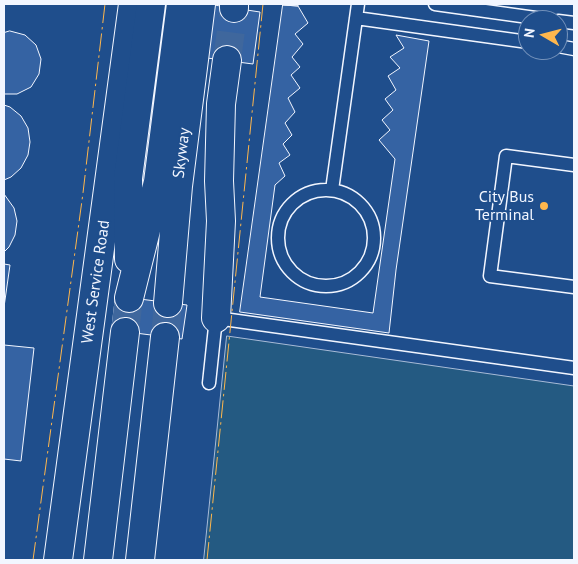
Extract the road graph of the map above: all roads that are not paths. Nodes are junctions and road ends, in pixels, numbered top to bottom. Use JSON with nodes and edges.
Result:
{"nodes":[{"id":1,"x":133,"y":4,"type":"edge"},
{"id":2,"x":151,"y":4,"type":"edge"},
{"id":3,"x":181,"y":4,"type":"edge"},
{"id":4,"x":201,"y":4,"type":"edge"},
{"id":5,"x":358,"y":4,"type":"edge"},
{"id":6,"x":435,"y":4,"type":"edge"},
{"id":7,"x":518,"y":16,"type":"edge"},
{"id":8,"x":356,"y":18,"type":"junction"},
{"id":9,"x":518,"y":41,"type":"edge"},
{"id":10,"x":227,"y":60,"type":"tunnel mouth"},
{"id":11,"x":574,"y":165,"type":"edge"},
{"id":12,"x":168,"y":184,"type":"junction"},
{"id":13,"x":332,"y":190,"type":"junction"},
{"id":14,"x":574,"y":287,"type":"edge"},
{"id":15,"x":168,"y":303,"type":"tunnel mouth"},
{"id":16,"x":216,"y":318,"type":"junction"},
{"id":17,"x":125,"y":332,"type":"tunnel mouth"},
{"id":18,"x":165,"y":337,"type":"tunnel mouth"},
{"id":19,"x":574,"y":368,"type":"edge"},
{"id":20,"x":209,"y":383,"type":"dead end"},
{"id":21,"x":58,"y":560,"type":"edge"},
{"id":22,"x":98,"y":560,"type":"edge"},
{"id":23,"x":140,"y":560,"type":"edge"}],
"edges":[{"from":1,"to":21,"type":"main road","name":"West Service Road"},
{"from":2,"to":12,"type":"main road","name":"Skyway"},
{"from":3,"to":12,"type":"main road","name":"Skyway"},
{"from":4,"to":12,"type":"main road","name":"Skyway"},
{"from":5,"to":8,"type":"lane"},
{"from":6,"to":7,"type":"lane"},
{"from":8,"to":9,"type":"lane"},
{"from":8,"to":13,"type":"lane"},
{"from":10,"to":16,"type":"main road"},
{"from":11,"to":14,"type":"lane"},
{"from":12,"to":15,"type":"main road","name":"Skyway"},
{"from":13,"to":13,"type":"lane"},
{"from":16,"to":19,"type":"lane"},
{"from":16,"to":20,"type":"lane"},
{"from":17,"to":22,"type":"main road"},
{"from":18,"to":23,"type":"main road"}]}
